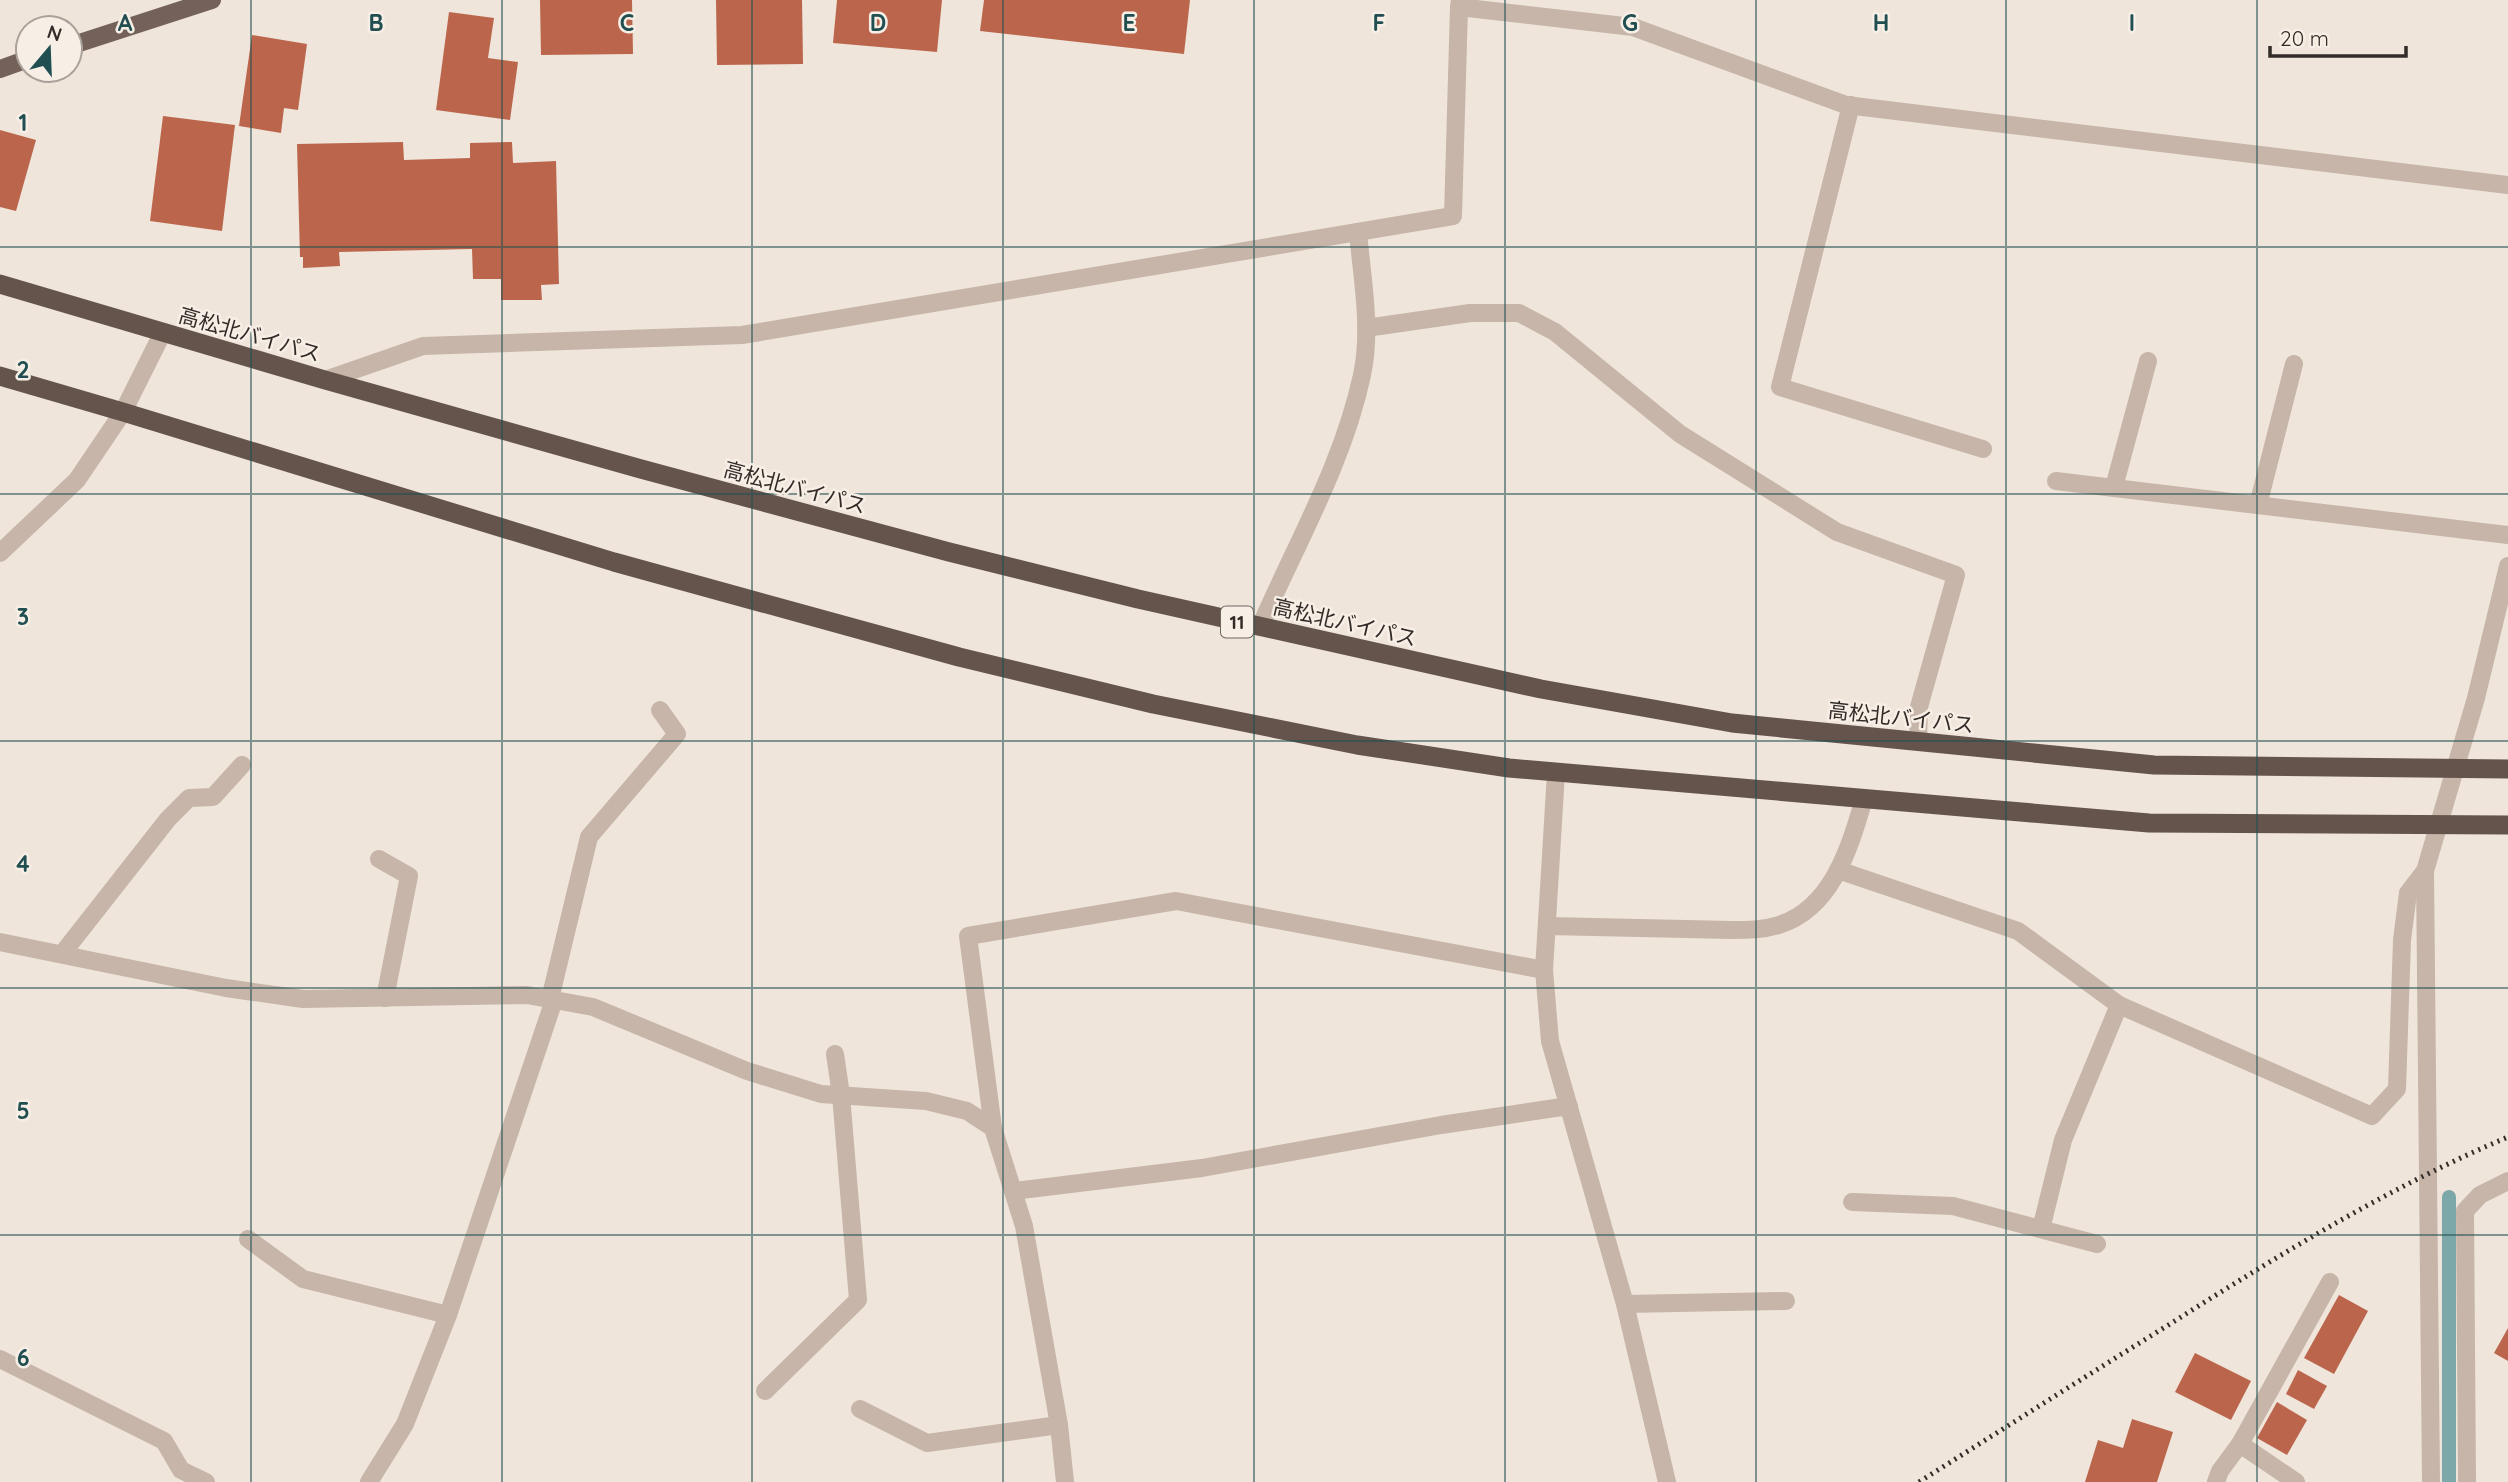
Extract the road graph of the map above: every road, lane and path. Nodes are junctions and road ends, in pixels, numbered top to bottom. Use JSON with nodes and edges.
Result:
{"nodes":[{"id":1,"x":212,"y":0,"type":"edge"},
{"id":2,"x":1459,"y":3,"type":"edge"},
{"id":3,"x":84,"y":41,"type":"edge"},
{"id":4,"x":1852,"y":105,"type":"junction"},
{"id":5,"x":2508,"y":185,"type":"edge"},
{"id":6,"x":1359,"y":232,"type":"junction"},
{"id":7,"x":0,"y":284,"type":"edge"},
{"id":8,"x":1366,"y":328,"type":"junction"},
{"id":9,"x":163,"y":332,"type":"junction"},
{"id":10,"x":2148,"y":361,"type":"dead end"},
{"id":11,"x":2294,"y":364,"type":"dead end"},
{"id":12,"x":0,"y":376,"type":"edge"},
{"id":13,"x":325,"y":380,"type":"junction"},
{"id":14,"x":123,"y":412,"type":"junction"},
{"id":15,"x":1983,"y":449,"type":"dead end"},
{"id":16,"x":2056,"y":481,"type":"dead end"},
{"id":17,"x":2114,"y":487,"type":"junction"},
{"id":18,"x":2258,"y":505,"type":"junction"},
{"id":19,"x":2508,"y":535,"type":"edge"},
{"id":20,"x":0,"y":553,"type":"edge"},
{"id":21,"x":2508,"y":566,"type":"edge"},
{"id":22,"x":1260,"y":627,"type":"junction"},
{"id":23,"x":660,"y":710,"type":"dead end"},
{"id":24,"x":1918,"y":741,"type":"junction"},
{"id":25,"x":242,"y":765,"type":"dead end"},
{"id":26,"x":2456,"y":768,"type":"junction"},
{"id":27,"x":2508,"y":769,"type":"edge"},
{"id":28,"x":1556,"y":772,"type":"junction"},
{"id":29,"x":1864,"y":799,"type":"junction"},
{"id":30,"x":2439,"y":825,"type":"junction"},
{"id":31,"x":2508,"y":825,"type":"edge"},
{"id":32,"x":379,"y":859,"type":"dead end"},
{"id":33,"x":1838,"y":870,"type":"junction"},
{"id":34,"x":2425,"y":871,"type":"junction"},
{"id":35,"x":1548,"y":926,"type":"junction"},
{"id":36,"x":0,"y":942,"type":"edge"},
{"id":37,"x":62,"y":954,"type":"junction"},
{"id":38,"x":1544,"y":970,"type":"junction"},
{"id":39,"x":385,"y":998,"type":"junction"},
{"id":40,"x":552,"y":999,"type":"junction"},
{"id":41,"x":2119,"y":1005,"type":"junction"},
{"id":42,"x":835,"y":1054,"type":"dead end"},
{"id":43,"x":841,"y":1095,"type":"junction"},
{"id":44,"x":1569,"y":1105,"type":"junction"},
{"id":45,"x":993,"y":1128,"type":"junction"},
{"id":46,"x":2508,"y":1181,"type":"edge"},
{"id":47,"x":1014,"y":1191,"type":"junction"},
{"id":48,"x":1852,"y":1202,"type":"dead end"},
{"id":49,"x":2041,"y":1229,"type":"junction"},
{"id":50,"x":248,"y":1239,"type":"dead end"},
{"id":51,"x":2097,"y":1244,"type":"dead end"},
{"id":52,"x":2330,"y":1282,"type":"dead end"},
{"id":53,"x":1786,"y":1301,"type":"dead end"},
{"id":54,"x":1625,"y":1304,"type":"junction"},
{"id":55,"x":448,"y":1315,"type":"junction"},
{"id":56,"x":0,"y":1359,"type":"edge"},
{"id":57,"x":765,"y":1391,"type":"dead end"},
{"id":58,"x":860,"y":1409,"type":"dead end"},
{"id":59,"x":1059,"y":1425,"type":"junction"},
{"id":60,"x":2241,"y":1444,"type":"junction"},
{"id":61,"x":206,"y":1482,"type":"edge"},
{"id":62,"x":369,"y":1482,"type":"edge"},
{"id":63,"x":1065,"y":1482,"type":"edge"},
{"id":64,"x":1667,"y":1482,"type":"edge"},
{"id":65,"x":2216,"y":1482,"type":"edge"},
{"id":66,"x":2296,"y":1482,"type":"edge"},
{"id":67,"x":2431,"y":1482,"type":"edge"},
{"id":68,"x":2467,"y":1482,"type":"edge"}],
"edges":[{"from":1,"to":3,"type":"main road"},
{"from":2,"to":4,"type":"street"},
{"from":2,"to":6,"type":"street"},
{"from":4,"to":5,"type":"street"},
{"from":4,"to":15,"type":"street"},
{"from":6,"to":8,"type":"street"},
{"from":6,"to":13,"type":"street"},
{"from":7,"to":9,"type":"highway","name":"高松北バイパス","number":"11"},
{"from":8,"to":22,"type":"street"},
{"from":8,"to":24,"type":"street"},
{"from":9,"to":13,"type":"highway","name":"高松北バイパス","number":"11"},
{"from":9,"to":14,"type":"street"},
{"from":10,"to":17,"type":"street"},
{"from":11,"to":18,"type":"street"},
{"from":12,"to":14,"type":"highway"},
{"from":13,"to":22,"type":"highway","name":"高松北バイパス","number":"11"},
{"from":14,"to":20,"type":"street"},
{"from":14,"to":28,"type":"highway"},
{"from":16,"to":17,"type":"street"},
{"from":17,"to":18,"type":"street"},
{"from":18,"to":19,"type":"street"},
{"from":21,"to":26,"type":"street"},
{"from":22,"to":24,"type":"highway","name":"高松北バイパス","number":"11"},
{"from":23,"to":40,"type":"street"},
{"from":24,"to":26,"type":"highway","name":"高松北バイパス","number":"11"},
{"from":25,"to":37,"type":"street"},
{"from":26,"to":27,"type":"highway","name":"高松北バイパス","number":"11"},
{"from":26,"to":30,"type":"street"},
{"from":28,"to":29,"type":"highway"},
{"from":28,"to":35,"type":"street"},
{"from":29,"to":30,"type":"highway"},
{"from":29,"to":33,"type":"street"},
{"from":30,"to":31,"type":"highway"},
{"from":30,"to":34,"type":"street"},
{"from":32,"to":39,"type":"street"},
{"from":33,"to":35,"type":"street"},
{"from":33,"to":41,"type":"street"},
{"from":34,"to":41,"type":"street"},
{"from":34,"to":67,"type":"street"},
{"from":35,"to":38,"type":"street"},
{"from":36,"to":37,"type":"street"},
{"from":37,"to":39,"type":"street"},
{"from":38,"to":44,"type":"street"},
{"from":38,"to":45,"type":"street"},
{"from":39,"to":40,"type":"street"},
{"from":40,"to":43,"type":"street"},
{"from":40,"to":55,"type":"street"},
{"from":41,"to":49,"type":"street"},
{"from":42,"to":43,"type":"street"},
{"from":43,"to":45,"type":"street"},
{"from":43,"to":57,"type":"street"},
{"from":44,"to":47,"type":"street"},
{"from":44,"to":54,"type":"street"},
{"from":45,"to":47,"type":"street"},
{"from":46,"to":68,"type":"street"},
{"from":47,"to":59,"type":"street"},
{"from":48,"to":49,"type":"street"},
{"from":49,"to":51,"type":"street"},
{"from":50,"to":55,"type":"street"},
{"from":52,"to":60,"type":"street"},
{"from":53,"to":54,"type":"street"},
{"from":54,"to":64,"type":"street"},
{"from":55,"to":62,"type":"street"},
{"from":56,"to":61,"type":"street"},
{"from":58,"to":59,"type":"street"},
{"from":59,"to":63,"type":"street"},
{"from":60,"to":65,"type":"street"},
{"from":60,"to":66,"type":"street"}]}
